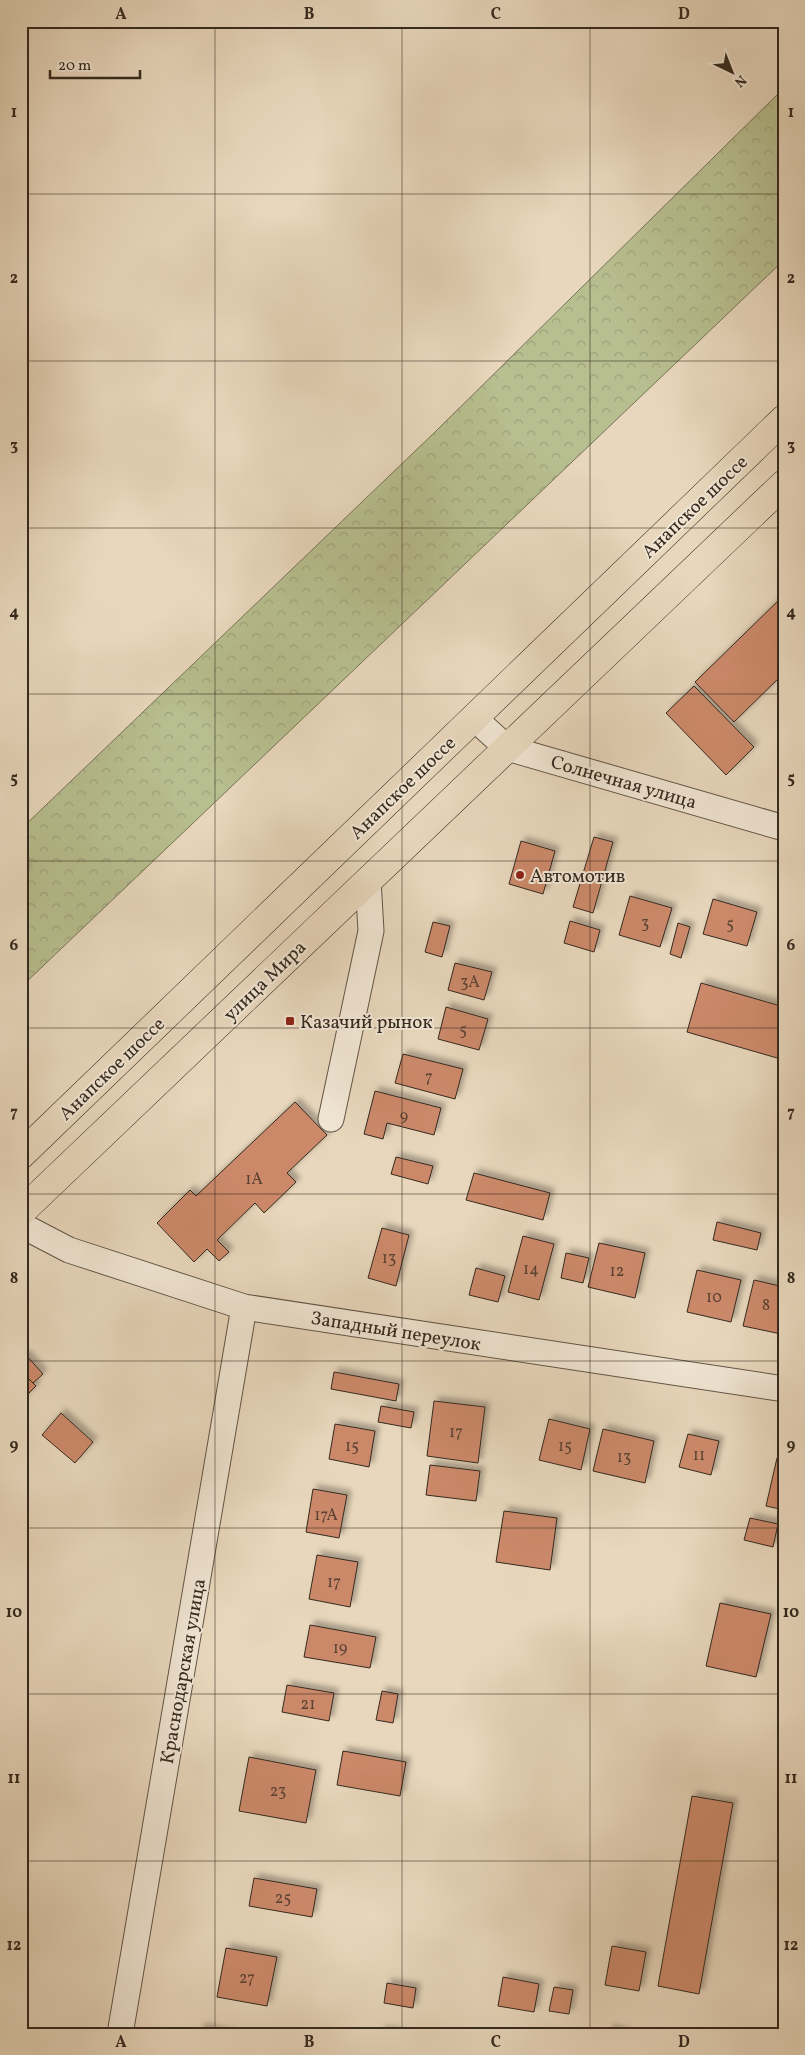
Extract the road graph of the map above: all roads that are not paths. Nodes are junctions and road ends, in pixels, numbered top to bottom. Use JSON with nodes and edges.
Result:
{"nodes":[{"id":1,"x":784,"y":420,"type":"edge"},
{"id":2,"x":784,"y":484,"type":"edge"},
{"id":3,"x":474,"y":718,"type":"junction"},
{"id":4,"x":507,"y":748,"type":"junction"},
{"id":5,"x":784,"y":828,"type":"edge"},
{"id":6,"x":368,"y":880,"type":"junction"},
{"id":7,"x":331,"y":1119,"type":"dead end"},
{"id":8,"x":21,"y":1154,"type":"edge"},
{"id":9,"x":21,"y":1212,"type":"edge"},
{"id":10,"x":21,"y":1225,"type":"edge"},
{"id":11,"x":244,"y":1307,"type":"junction"},
{"id":12,"x":784,"y":1389,"type":"edge"},
{"id":13,"x":120,"y":2034,"type":"edge"}],
"edges":[{"from":1,"to":3,"type":"main road","name":"Анапское шоссе"},
{"from":2,"to":4,"type":"main road"},
{"from":3,"to":4,"type":"street","name":"Солнечная улица"},
{"from":3,"to":8,"type":"main road","name":"Анапское шоссе"},
{"from":4,"to":5,"type":"street","name":"Солнечная улица"},
{"from":4,"to":6,"type":"main road","name":"улица Мира"},
{"from":6,"to":7,"type":"street"},
{"from":6,"to":9,"type":"main road","name":"улица Мира"},
{"from":10,"to":11,"type":"street","name":"Западный переулок"},
{"from":11,"to":12,"type":"street","name":"Западный переулок"},
{"from":11,"to":13,"type":"street","name":"Краснодарская улица"}]}
